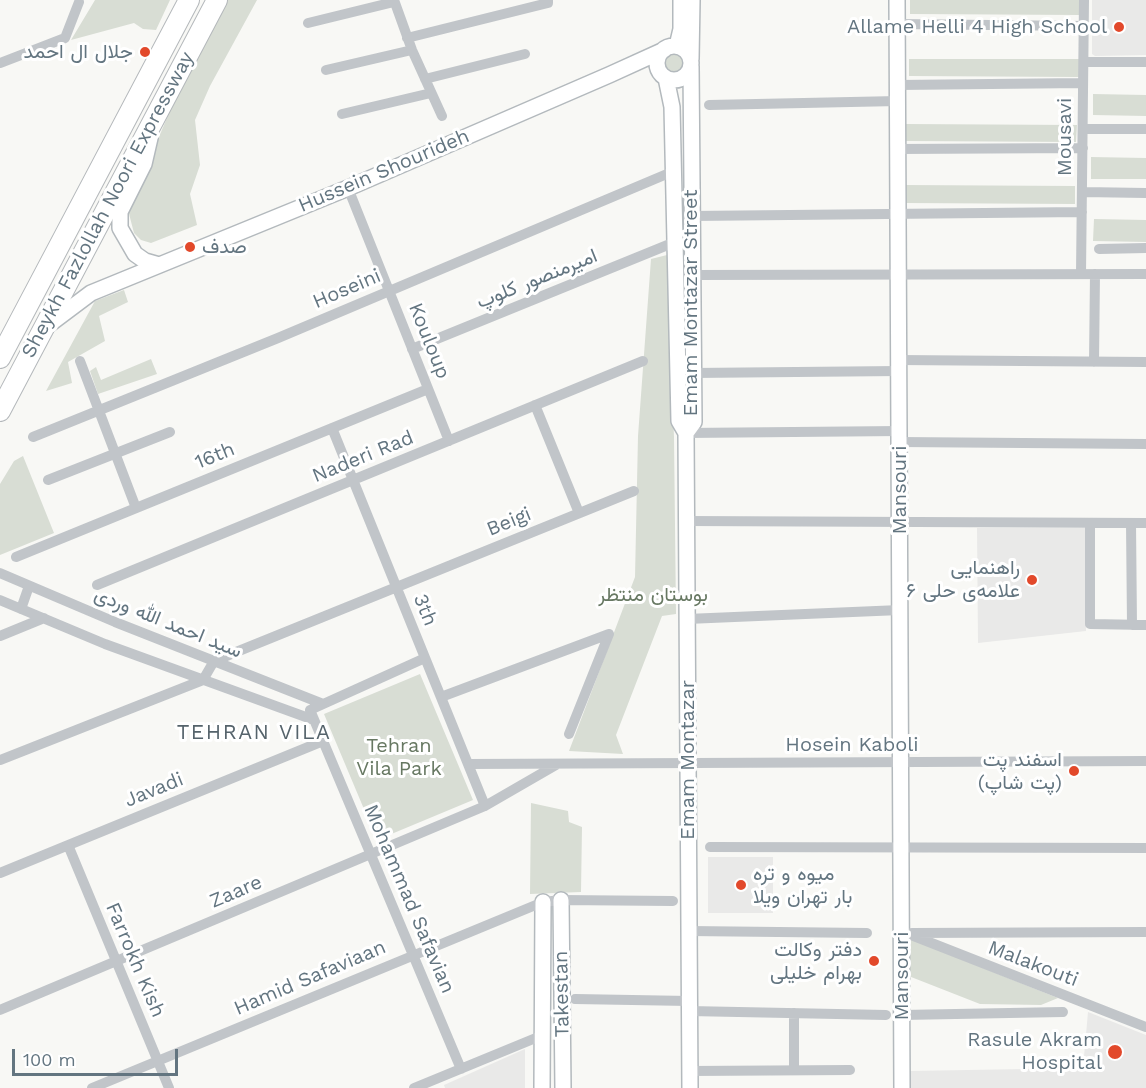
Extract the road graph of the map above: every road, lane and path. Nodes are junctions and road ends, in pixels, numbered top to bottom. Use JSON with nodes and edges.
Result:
{"nodes":[{"id":1,"x":217,"y":0,"type":"edge"},
{"id":2,"x":548,"y":0,"type":"edge"},
{"id":3,"x":681,"y":0,"type":"edge"},
{"id":4,"x":692,"y":0,"type":"edge"},
{"id":5,"x":897,"y":0,"type":"edge"},
{"id":6,"x":1084,"y":0,"type":"edge"},
{"id":7,"x":394,"y":1,"type":"edge"},
{"id":8,"x":79,"y":2,"type":"dead end"},
{"id":9,"x":185,"y":6,"type":"edge"},
{"id":10,"x":308,"y":22,"type":"dead end"},
{"id":11,"x":897,"y":24,"type":"junction"},
{"id":12,"x":1084,"y":26,"type":"junction"},
{"id":13,"x":408,"y":38,"type":"junction"},
{"id":14,"x":670,"y":48,"type":"junction"},
{"id":15,"x":412,"y":50,"type":"junction"},
{"id":16,"x":525,"y":54,"type":"dead end"},
{"id":17,"x":691,"y":62,"type":"junction"},
{"id":18,"x":1084,"y":62,"type":"junction"},
{"id":19,"x":1146,"y":62,"type":"edge"},
{"id":20,"x":0,"y":63,"type":"edge"},
{"id":21,"x":326,"y":70,"type":"dead end"},
{"id":22,"x":609,"y":75,"type":"junction"},
{"id":23,"x":663,"y":76,"type":"junction"},
{"id":24,"x":425,"y":79,"type":"junction"},
{"id":25,"x":1083,"y":83,"type":"junction"},
{"id":26,"x":898,"y":85,"type":"junction"},
{"id":27,"x":431,"y":93,"type":"junction"},
{"id":28,"x":898,"y":101,"type":"junction"},
{"id":29,"x":709,"y":105,"type":"dead end"},
{"id":30,"x":342,"y":114,"type":"dead end"},
{"id":31,"x":442,"y":116,"type":"dead end"},
{"id":32,"x":155,"y":117,"type":"junction"},
{"id":33,"x":1083,"y":129,"type":"junction"},
{"id":34,"x":1146,"y":129,"type":"edge"},
{"id":35,"x":1083,"y":148,"type":"junction"},
{"id":36,"x":898,"y":149,"type":"junction"},
{"id":37,"x":674,"y":171,"type":"junction"},
{"id":38,"x":348,"y":188,"type":"junction"},
{"id":39,"x":1083,"y":192,"type":"junction"},
{"id":40,"x":1146,"y":193,"type":"edge"},
{"id":41,"x":1082,"y":212,"type":"junction"},
{"id":42,"x":898,"y":214,"type":"junction"},
{"id":43,"x":692,"y":216,"type":"junction"},
{"id":44,"x":675,"y":242,"type":"junction"},
{"id":45,"x":1146,"y":248,"type":"edge"},
{"id":46,"x":1099,"y":249,"type":"dead end"},
{"id":47,"x":159,"y":265,"type":"junction"},
{"id":48,"x":899,"y":274,"type":"junction"},
{"id":49,"x":1081,"y":274,"type":"junction"},
{"id":50,"x":1095,"y":274,"type":"junction"},
{"id":51,"x":1146,"y":274,"type":"edge"},
{"id":52,"x":693,"y":275,"type":"junction"},
{"id":53,"x":389,"y":290,"type":"junction"},
{"id":54,"x":44,"y":329,"type":"junction"},
{"id":55,"x":412,"y":349,"type":"junction"},
{"id":56,"x":0,"y":357,"type":"edge"},
{"id":57,"x":80,"y":361,"type":"dead end"},
{"id":58,"x":643,"y":361,"type":"dead end"},
{"id":59,"x":1094,"y":362,"type":"junction"},
{"id":60,"x":1146,"y":362,"type":"edge"},
{"id":61,"x":899,"y":366,"type":"junction"},
{"id":62,"x":693,"y":374,"type":"junction"},
{"id":63,"x":428,"y":388,"type":"junction"},
{"id":64,"x":536,"y":405,"type":"junction"},
{"id":65,"x":99,"y":410,"type":"junction"},
{"id":66,"x":0,"y":411,"type":"edge"},
{"id":67,"x":332,"y":428,"type":"junction"},
{"id":68,"x":170,"y":432,"type":"dead end"},
{"id":69,"x":686,"y":433,"type":"junction"},
{"id":70,"x":33,"y":437,"type":"dead end"},
{"id":71,"x":900,"y":437,"type":"junction"},
{"id":72,"x":449,"y":441,"type":"junction"},
{"id":73,"x":1146,"y":444,"type":"edge"},
{"id":74,"x":115,"y":453,"type":"junction"},
{"id":75,"x":48,"y":480,"type":"dead end"},
{"id":76,"x":353,"y":480,"type":"junction"},
{"id":77,"x":634,"y":491,"type":"dead end"},
{"id":78,"x":136,"y":508,"type":"junction"},
{"id":79,"x":579,"y":513,"type":"junction"},
{"id":80,"x":687,"y":520,"type":"junction"},
{"id":81,"x":900,"y":522,"type":"junction"},
{"id":82,"x":1090,"y":523,"type":"junction"},
{"id":83,"x":1131,"y":523,"type":"junction"},
{"id":84,"x":1146,"y":523,"type":"edge"},
{"id":85,"x":16,"y":557,"type":"dead end"},
{"id":86,"x":0,"y":573,"type":"edge"},
{"id":87,"x":97,"y":585,"type":"dead end"},
{"id":88,"x":29,"y":586,"type":"junction"},
{"id":89,"x":397,"y":587,"type":"junction"},
{"id":90,"x":0,"y":600,"type":"edge"},
{"id":91,"x":21,"y":609,"type":"junction"},
{"id":92,"x":900,"y":610,"type":"junction"},
{"id":93,"x":44,"y":618,"type":"junction"},
{"id":94,"x":687,"y":619,"type":"junction"},
{"id":95,"x":1132,"y":625,"type":"junction"},
{"id":96,"x":1146,"y":625,"type":"edge"},
{"id":97,"x":0,"y":636,"type":"edge"},
{"id":98,"x":425,"y":658,"type":"junction"},
{"id":99,"x":214,"y":661,"type":"junction"},
{"id":100,"x":203,"y":680,"type":"junction"},
{"id":101,"x":441,"y":696,"type":"junction"},
{"id":102,"x":323,"y":704,"type":"junction"},
{"id":103,"x":312,"y":715,"type":"junction"},
{"id":104,"x":569,"y":734,"type":"dead end"},
{"id":105,"x":323,"y":741,"type":"junction"},
{"id":106,"x":0,"y":760,"type":"edge"},
{"id":107,"x":1146,"y":761,"type":"edge"},
{"id":108,"x":901,"y":762,"type":"junction"},
{"id":109,"x":468,"y":764,"type":"junction"},
{"id":110,"x":557,"y":764,"type":"junction"},
{"id":111,"x":688,"y":764,"type":"junction"},
{"id":112,"x":485,"y":806,"type":"junction"},
{"id":113,"x":68,"y":845,"type":"junction"},
{"id":114,"x":710,"y":848,"type":"dead end"},
{"id":115,"x":901,"y":848,"type":"junction"},
{"id":116,"x":1146,"y":848,"type":"edge"},
{"id":117,"x":371,"y":856,"type":"junction"},
{"id":118,"x":0,"y":873,"type":"edge"},
{"id":119,"x":561,"y":900,"type":"junction"},
{"id":120,"x":673,"y":901,"type":"dead end"},
{"id":121,"x":543,"y":902,"type":"junction"},
{"id":122,"x":689,"y":931,"type":"junction"},
{"id":123,"x":1146,"y":932,"type":"edge"},
{"id":124,"x":867,"y":933,"type":"dead end"},
{"id":125,"x":904,"y":933,"type":"junction"},
{"id":126,"x":413,"y":955,"type":"junction"},
{"id":127,"x":116,"y":962,"type":"junction"},
{"id":128,"x":575,"y":999,"type":"dead end"},
{"id":129,"x":689,"y":1006,"type":"junction"},
{"id":130,"x":0,"y":1010,"type":"edge"},
{"id":131,"x":1063,"y":1012,"type":"dead end"},
{"id":132,"x":794,"y":1013,"type":"junction"},
{"id":133,"x":886,"y":1015,"type":"dead end"},
{"id":134,"x":902,"y":1015,"type":"junction"},
{"id":135,"x":1146,"y":1028,"type":"edge"},
{"id":136,"x":562,"y":1034,"type":"junction"},
{"id":137,"x":543,"y":1035,"type":"junction"},
{"id":138,"x":158,"y":1061,"type":"junction"},
{"id":139,"x":461,"y":1069,"type":"junction"},
{"id":140,"x":794,"y":1070,"type":"junction"},
{"id":141,"x":850,"y":1070,"type":"dead end"},
{"id":142,"x":690,"y":1071,"type":"junction"},
{"id":143,"x":92,"y":1088,"type":"edge"},
{"id":144,"x":169,"y":1088,"type":"edge"},
{"id":145,"x":414,"y":1088,"type":"edge"},
{"id":146,"x":542,"y":1088,"type":"edge"},
{"id":147,"x":562,"y":1088,"type":"edge"},
{"id":148,"x":690,"y":1088,"type":"edge"},
{"id":149,"x":902,"y":1088,"type":"edge"}],
"edges":[{"from":1,"to":32,"type":"highway","name":"Sheykh Fazlollah Noori Expressway"},
{"from":2,"to":13,"type":"street"},
{"from":3,"to":14,"type":"street"},
{"from":4,"to":17,"type":"street","name":"Emam Montazar Street"},
{"from":5,"to":11,"type":"street","name":"Mansouri"},
{"from":6,"to":12,"type":"street","name":"Mousavi"},
{"from":7,"to":10,"type":"street"},
{"from":7,"to":13,"type":"street"},
{"from":8,"to":20,"type":"street"},
{"from":9,"to":56,"type":"highway","name":"Sheykh Fazlollah Noori Expressway"},
{"from":11,"to":12,"type":"street"},
{"from":11,"to":26,"type":"street","name":"Mansouri"},
{"from":12,"to":18,"type":"street","name":"Mousavi"},
{"from":13,"to":15,"type":"street"},
{"from":14,"to":17,"type":"street"},
{"from":14,"to":22,"type":"street","name":"Hussein Shourideh"},
{"from":14,"to":23,"type":"street"},
{"from":15,"to":21,"type":"street"},
{"from":15,"to":24,"type":"street"},
{"from":16,"to":24,"type":"street"},
{"from":17,"to":23,"type":"street"},
{"from":17,"to":43,"type":"street","name":"Emam Montazar Street"},
{"from":18,"to":19,"type":"street"},
{"from":18,"to":25,"type":"street","name":"Mousavi"},
{"from":22,"to":23,"type":"street","name":"Hussein Shourideh"},
{"from":22,"to":38,"type":"street","name":"Hussein Shourideh"},
{"from":23,"to":37,"type":"street","name":"Emam Montazar Street"},
{"from":24,"to":27,"type":"street"},
{"from":25,"to":26,"type":"street"},
{"from":25,"to":33,"type":"street","name":"Mousavi"},
{"from":26,"to":28,"type":"street","name":"Mansouri"},
{"from":27,"to":30,"type":"street"},
{"from":27,"to":31,"type":"street"},
{"from":28,"to":29,"type":"street"},
{"from":28,"to":36,"type":"street","name":"Mansouri"},
{"from":32,"to":47,"type":"street"},
{"from":32,"to":54,"type":"highway","name":"Sheykh Fazlollah Noori Expressway"},
{"from":33,"to":34,"type":"street"},
{"from":33,"to":35,"type":"street","name":"Mousavi"},
{"from":35,"to":36,"type":"street"},
{"from":35,"to":39,"type":"street","name":"Mousavi"},
{"from":36,"to":42,"type":"street","name":"Mansouri"},
{"from":37,"to":44,"type":"street","name":"Emam Montazar Street"},
{"from":37,"to":53,"type":"street","name":"Hoseini"},
{"from":38,"to":47,"type":"street","name":"Hussein Shourideh"},
{"from":38,"to":53,"type":"street","name":"Kouloup"},
{"from":39,"to":40,"type":"street"},
{"from":39,"to":41,"type":"street","name":"Mousavi"},
{"from":41,"to":42,"type":"street"},
{"from":41,"to":49,"type":"street","name":"Mousavi"},
{"from":42,"to":43,"type":"street"},
{"from":42,"to":48,"type":"street","name":"Mansouri"},
{"from":43,"to":52,"type":"street","name":"Emam Montazar Street"},
{"from":44,"to":55,"type":"street","name":"امیرمنصور کلوپ"},
{"from":44,"to":69,"type":"street","name":"Emam Montazar Street"},
{"from":45,"to":46,"type":"street"},
{"from":47,"to":54,"type":"street","name":"Hussein Shourideh"},
{"from":48,"to":49,"type":"street"},
{"from":48,"to":52,"type":"street"},
{"from":48,"to":61,"type":"street","name":"Mansouri"},
{"from":49,"to":50,"type":"street"},
{"from":50,"to":51,"type":"street"},
{"from":50,"to":59,"type":"street"},
{"from":52,"to":62,"type":"street","name":"Emam Montazar Street"},
{"from":53,"to":55,"type":"street","name":"Kouloup"},
{"from":53,"to":65,"type":"street","name":"Hoseini"},
{"from":54,"to":66,"type":"highway","name":"Sheykh Fazlollah Noori Expressway"},
{"from":55,"to":63,"type":"street","name":"Kouloup"},
{"from":57,"to":65,"type":"street"},
{"from":58,"to":64,"type":"street","name":"Naderi Rad"},
{"from":59,"to":60,"type":"street"},
{"from":59,"to":61,"type":"street"},
{"from":61,"to":62,"type":"street"},
{"from":61,"to":71,"type":"street","name":"Mansouri"},
{"from":62,"to":69,"type":"street","name":"Emam Montazar Street"},
{"from":63,"to":67,"type":"street","name":"16th"},
{"from":63,"to":72,"type":"street","name":"Kouloup"},
{"from":64,"to":72,"type":"street","name":"Naderi Rad"},
{"from":64,"to":79,"type":"street"},
{"from":65,"to":70,"type":"street","name":"Hoseini"},
{"from":65,"to":74,"type":"street"},
{"from":67,"to":76,"type":"street","name":"3th"},
{"from":67,"to":78,"type":"street","name":"16th"},
{"from":68,"to":74,"type":"street"},
{"from":69,"to":71,"type":"street"},
{"from":69,"to":80,"type":"street","name":"Emam Montazar"},
{"from":71,"to":73,"type":"street"},
{"from":71,"to":81,"type":"street","name":"Mansouri"},
{"from":72,"to":76,"type":"street","name":"Naderi Rad"},
{"from":74,"to":75,"type":"street"},
{"from":74,"to":78,"type":"street"},
{"from":76,"to":87,"type":"street","name":"Naderi Rad"},
{"from":76,"to":89,"type":"street","name":"3th"},
{"from":77,"to":79,"type":"street","name":"Beigi"},
{"from":78,"to":85,"type":"street","name":"16th"},
{"from":79,"to":89,"type":"street","name":"Beigi"},
{"from":80,"to":81,"type":"street"},
{"from":80,"to":94,"type":"street","name":"Emam Montazar"},
{"from":81,"to":82,"type":"street"},
{"from":81,"to":92,"type":"street","name":"Mansouri"},
{"from":82,"to":83,"type":"street"},
{"from":82,"to":95,"type":"street"},
{"from":83,"to":84,"type":"street"},
{"from":83,"to":95,"type":"street"},
{"from":86,"to":88,"type":"street","name":"سید احمد الله وردی"},
{"from":88,"to":91,"type":"street"},
{"from":88,"to":99,"type":"street","name":"سید احمد الله وردی"},
{"from":89,"to":98,"type":"street","name":"3th"},
{"from":89,"to":99,"type":"street","name":"Beigi"},
{"from":90,"to":91,"type":"street","name":"سید احمد الله وردی"},
{"from":91,"to":93,"type":"street","name":"سید احمد الله وردی"},
{"from":92,"to":94,"type":"street"},
{"from":92,"to":108,"type":"street","name":"Mansouri"},
{"from":93,"to":97,"type":"street"},
{"from":93,"to":100,"type":"street","name":"سید احمد الله وردی"},
{"from":94,"to":111,"type":"street","name":"Emam Montazar"},
{"from":95,"to":96,"type":"street"},
{"from":98,"to":101,"type":"street","name":"3th"},
{"from":98,"to":102,"type":"street"},
{"from":99,"to":100,"type":"street"},
{"from":99,"to":102,"type":"street","name":"سید احمد الله وردی"},
{"from":100,"to":103,"type":"street","name":"سید احمد الله وردی"},
{"from":100,"to":106,"type":"street"},
{"from":101,"to":104,"type":"street"},
{"from":101,"to":109,"type":"street","name":"3th"},
{"from":102,"to":103,"type":"street"},
{"from":103,"to":105,"type":"street","name":"Mohammad Safavian"},
{"from":105,"to":113,"type":"street","name":"Javadi"},
{"from":105,"to":117,"type":"street","name":"Mohammad Safavian"},
{"from":107,"to":108,"type":"street","name":"Hosein Kaboli"},
{"from":108,"to":111,"type":"street","name":"Hosein Kaboli"},
{"from":108,"to":115,"type":"street","name":"Mansouri"},
{"from":109,"to":110,"type":"street","name":"Hosein Kaboli"},
{"from":109,"to":112,"type":"street","name":"3th"},
{"from":110,"to":111,"type":"street","name":"Hosein Kaboli"},
{"from":110,"to":112,"type":"street","name":"Zaare"},
{"from":111,"to":122,"type":"street","name":"Emam Montazar"},
{"from":112,"to":117,"type":"street","name":"Zaare"},
{"from":113,"to":118,"type":"street","name":"Javadi"},
{"from":113,"to":127,"type":"street","name":"Farrokh Kish"},
{"from":114,"to":115,"type":"street"},
{"from":115,"to":116,"type":"street"},
{"from":115,"to":125,"type":"street","name":"Mansouri"},
{"from":117,"to":126,"type":"street","name":"Mohammad Safavian"},
{"from":117,"to":127,"type":"street","name":"Zaare"},
{"from":119,"to":120,"type":"street","name":"Hamid Safaviaan"},
{"from":119,"to":121,"type":"street","name":"Hamid Safaviaan"},
{"from":119,"to":136,"type":"street","name":"Takestan"},
{"from":121,"to":126,"type":"street","name":"Hamid Safaviaan"},
{"from":121,"to":137,"type":"street","name":"Takestan"},
{"from":122,"to":124,"type":"street"},
{"from":122,"to":129,"type":"street","name":"Emam Montazar"},
{"from":123,"to":125,"type":"street"},
{"from":125,"to":134,"type":"street","name":"Mansouri"},
{"from":125,"to":135,"type":"street","name":"Malakouti"},
{"from":126,"to":138,"type":"street","name":"Hamid Safaviaan"},
{"from":126,"to":139,"type":"street","name":"Mohammad Safavian"},
{"from":127,"to":130,"type":"street","name":"Zaare"},
{"from":127,"to":138,"type":"street","name":"Farrokh Kish"},
{"from":128,"to":129,"type":"street"},
{"from":129,"to":132,"type":"street"},
{"from":129,"to":142,"type":"street","name":"Emam Montazar"},
{"from":131,"to":134,"type":"street"},
{"from":132,"to":133,"type":"street"},
{"from":132,"to":140,"type":"street"},
{"from":134,"to":149,"type":"street","name":"Mansouri"},
{"from":136,"to":137,"type":"street"},
{"from":136,"to":147,"type":"street","name":"Takestan"},
{"from":137,"to":139,"type":"street"},
{"from":137,"to":146,"type":"street","name":"Takestan"},
{"from":138,"to":143,"type":"street","name":"Hamid Safaviaan"},
{"from":138,"to":144,"type":"street","name":"Farrokh Kish"},
{"from":139,"to":145,"type":"street"},
{"from":140,"to":141,"type":"street"},
{"from":140,"to":142,"type":"street"},
{"from":142,"to":148,"type":"street","name":"Emam Montazar"}]}
